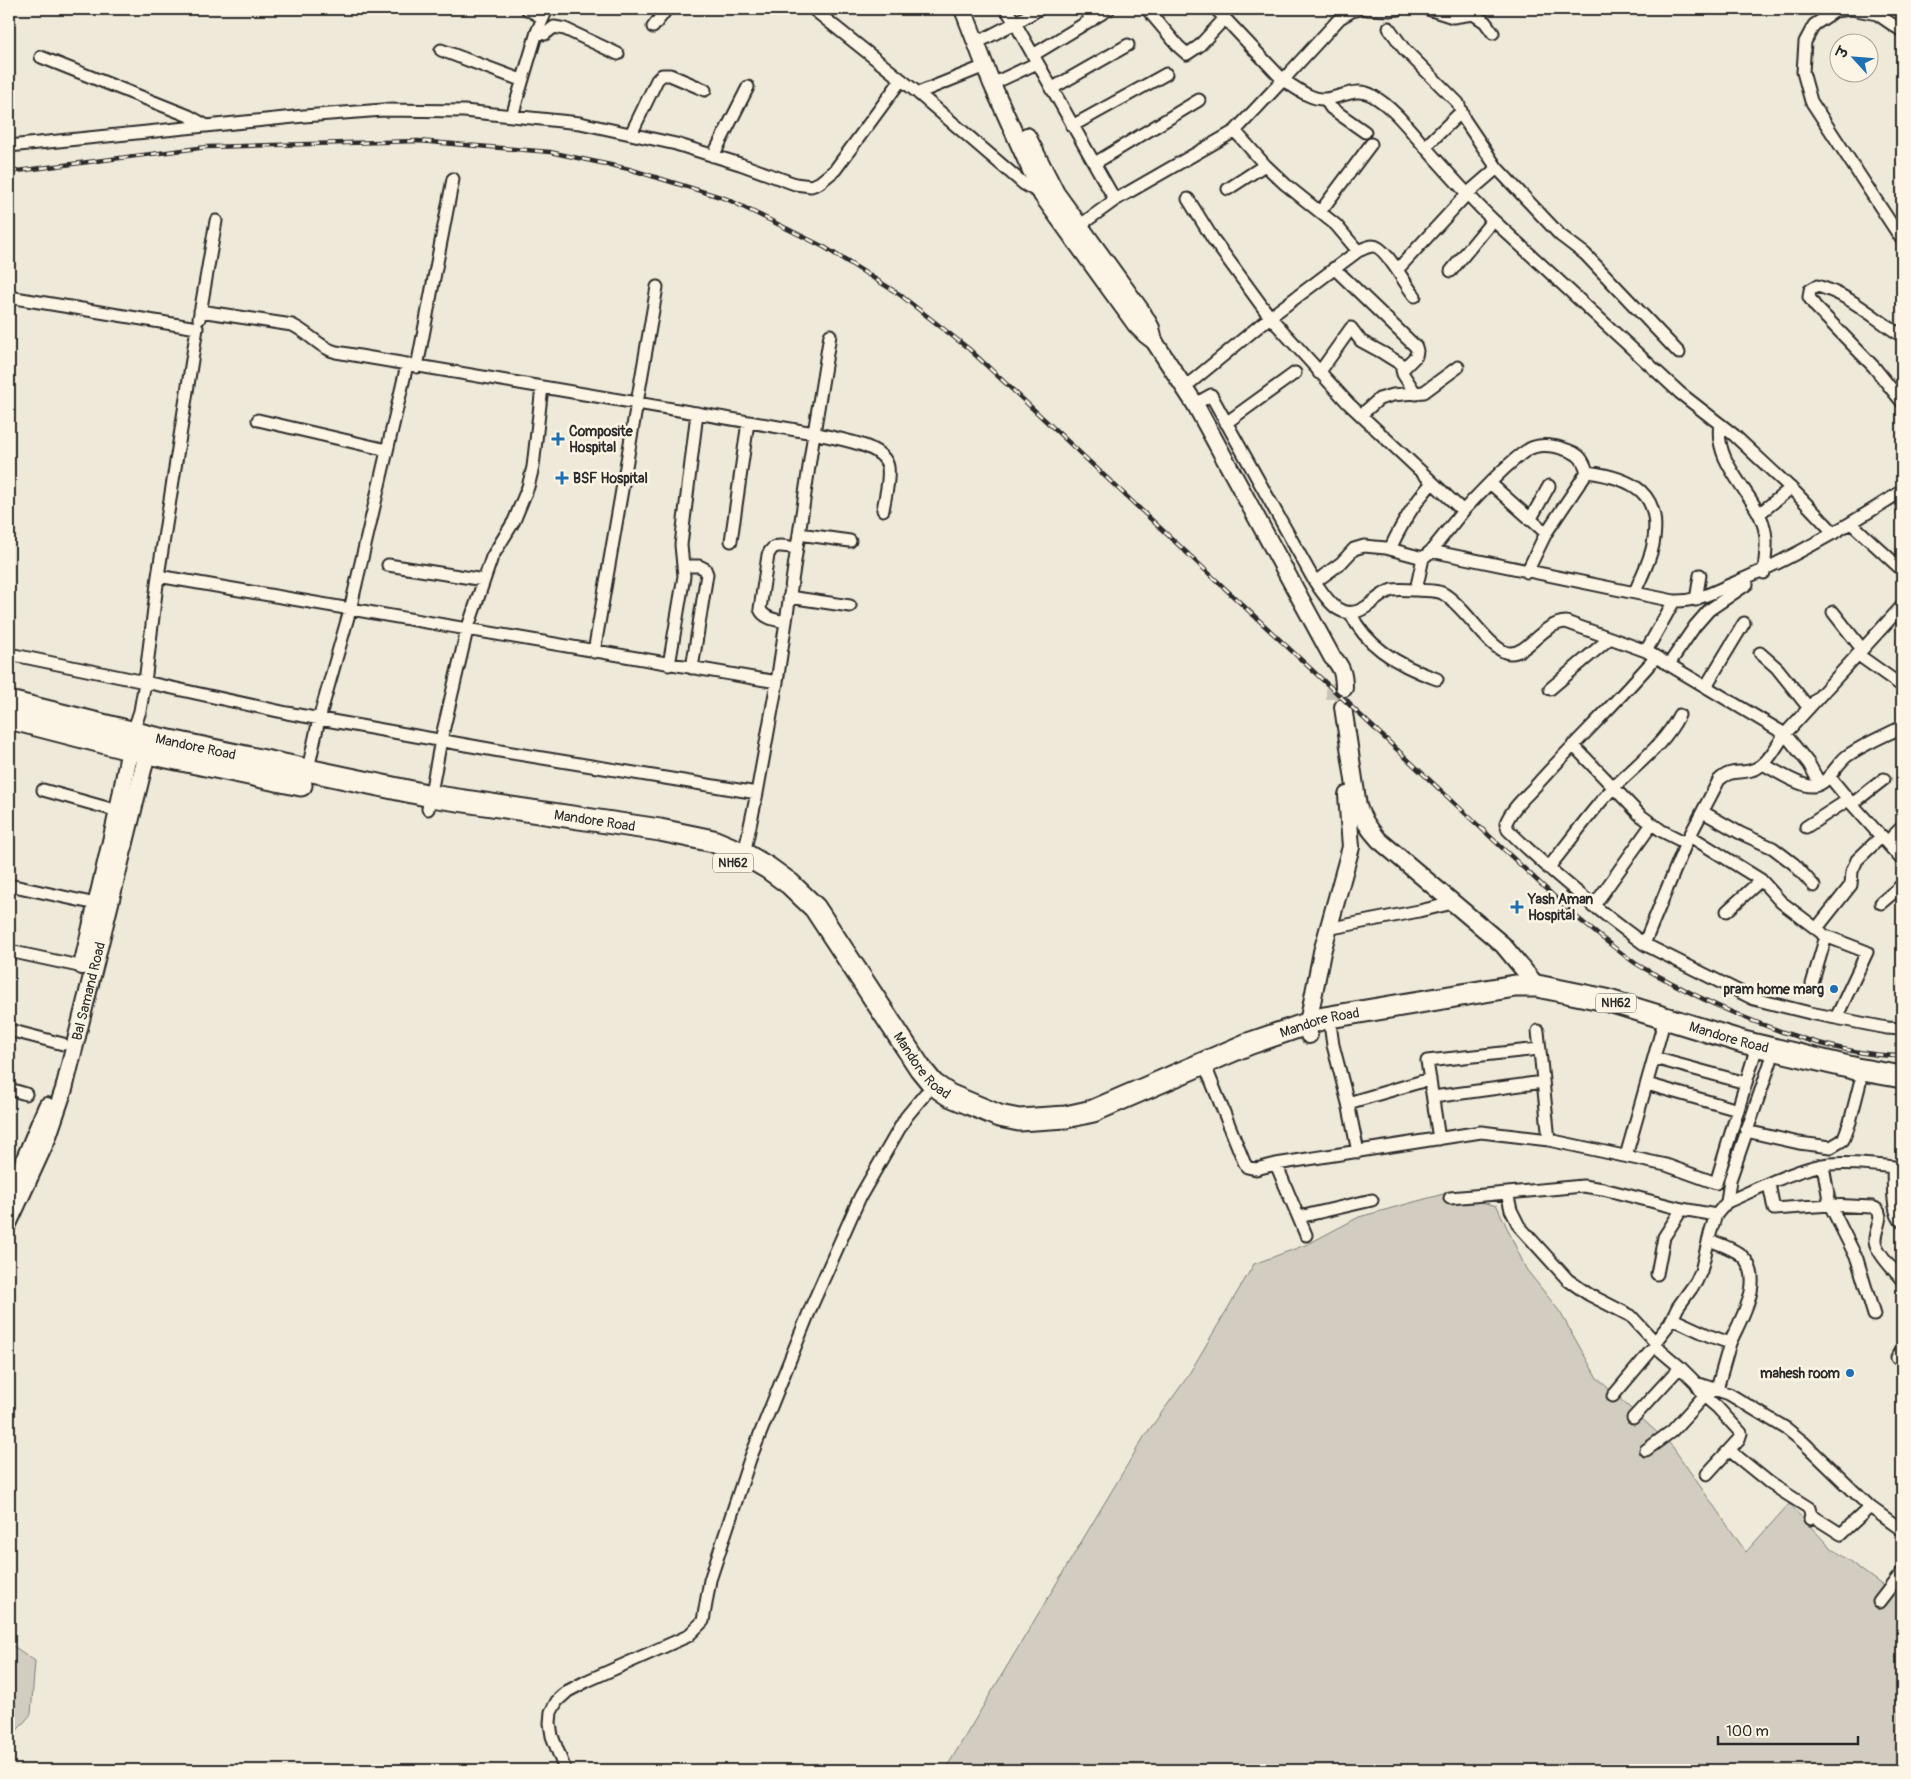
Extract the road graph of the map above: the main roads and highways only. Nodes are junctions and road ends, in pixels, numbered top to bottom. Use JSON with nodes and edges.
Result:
{"nodes":[{"id":1,"x":963,"y":9,"type":"edge"},
{"id":2,"x":970,"y":9,"type":"edge"},
{"id":3,"x":996,"y":82,"type":"junction"},
{"id":4,"x":1339,"y":694,"type":"junction"},
{"id":5,"x":9,"y":702,"type":"edge"},
{"id":6,"x":9,"y":718,"type":"edge"},
{"id":7,"x":140,"y":743,"type":"junction"},
{"id":8,"x":429,"y":803,"type":"junction"},
{"id":9,"x":87,"y":968,"type":"junction"},
{"id":10,"x":1538,"y":986,"type":"junction"},
{"id":11,"x":1330,"y":1023,"type":"junction"},
{"id":12,"x":1308,"y":1029,"type":"junction"},
{"id":13,"x":1902,"y":1077,"type":"edge"},
{"id":14,"x":1902,"y":1090,"type":"edge"},
{"id":15,"x":9,"y":1196,"type":"edge"},
{"id":16,"x":9,"y":1222,"type":"edge"}],
"edges":[{"from":1,"to":3,"type":"main road"},
{"from":2,"to":3,"type":"main road"},
{"from":3,"to":4,"type":"main road"},
{"from":4,"to":10,"type":"main road"},
{"from":4,"to":12,"type":"main road"},
{"from":5,"to":7,"type":"highway","name":"Mandore Road","number":"NH62"},
{"from":6,"to":7,"type":"highway","name":"Mandore Road","number":"NH62"},
{"from":7,"to":8,"type":"highway","name":"Mandore Road","number":"NH62"},
{"from":7,"to":9,"type":"main road","name":"Bal Samand Road"},
{"from":7,"to":9,"type":"main road","name":"Bal Samand Road"},
{"from":8,"to":12,"type":"highway","name":"Mandore Road","number":"NH62"},
{"from":8,"to":12,"type":"highway","name":"Mandore Road","number":"NH62"},
{"from":9,"to":15,"type":"main road","name":"Bal Samand Road"},
{"from":9,"to":16,"type":"main road","name":"Bal Samand Road"},
{"from":10,"to":11,"type":"highway","name":"Mandore Road","number":"NH62"},
{"from":10,"to":13,"type":"highway","name":"Mandore Road","number":"NH62"},
{"from":11,"to":12,"type":"highway","name":"Mandore Road","number":"NH62"},
{"from":11,"to":14,"type":"highway","name":"Mandore Road","number":"NH62"}]}
